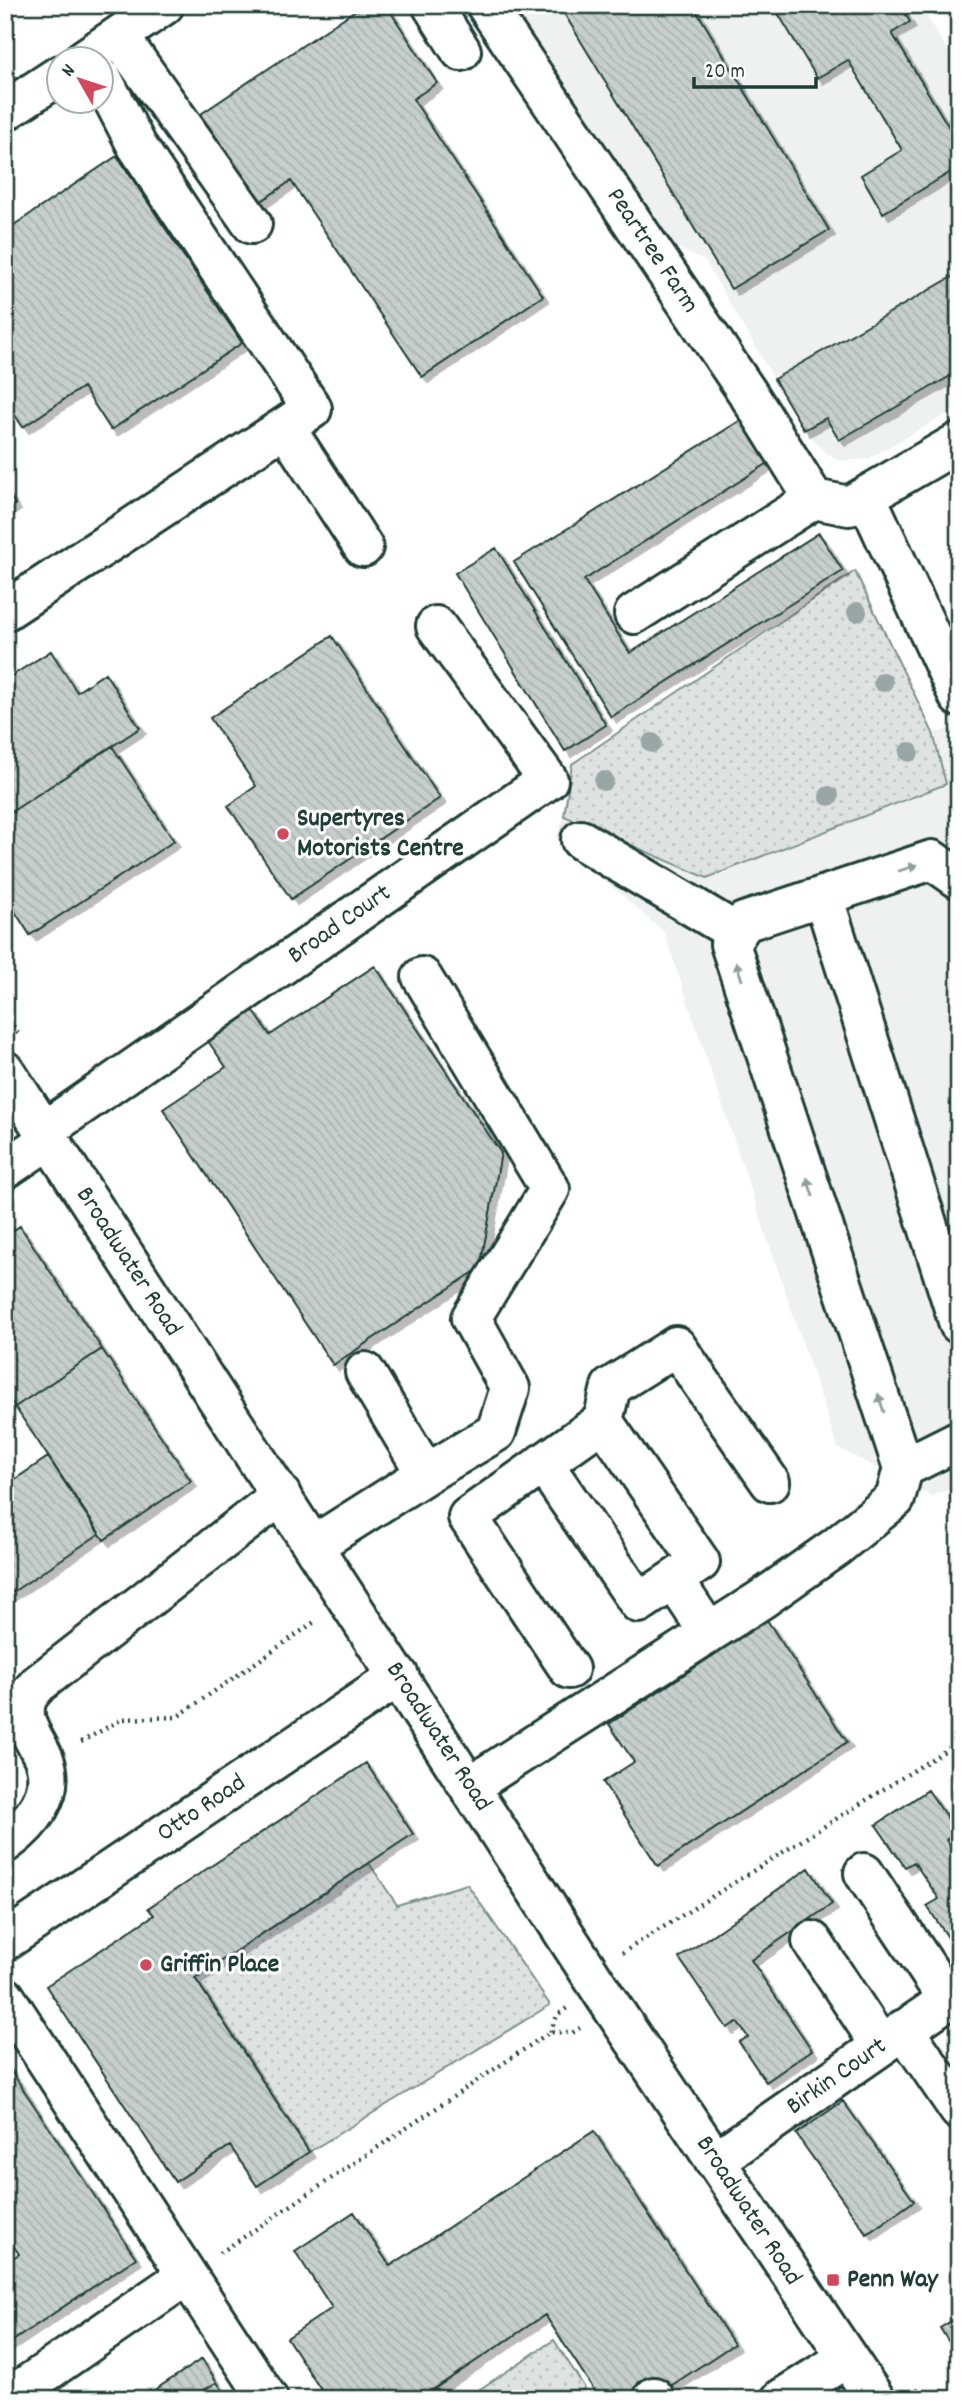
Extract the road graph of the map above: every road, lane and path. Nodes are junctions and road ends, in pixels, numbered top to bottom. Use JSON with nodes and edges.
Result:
{"nodes":[{"id":1,"x":164,"y":5,"type":"edge"},
{"id":2,"x":432,"y":5,"type":"edge"},
{"id":3,"x":486,"y":5,"type":"edge"},
{"id":4,"x":111,"y":46,"type":"edge"},
{"id":5,"x":461,"y":51,"type":"dead end"},
{"id":6,"x":116,"y":86,"type":"edge"},
{"id":7,"x":46,"y":87,"type":"edge"},
{"id":8,"x":116,"y":107,"type":"edge"},
{"id":9,"x":5,"y":111,"type":"edge"},
{"id":10,"x":253,"y":224,"type":"dead end"},
{"id":11,"x":285,"y":427,"type":"junction"},
{"id":12,"x":959,"y":442,"type":"edge"},
{"id":13,"x":866,"y":496,"type":"junction"},
{"id":14,"x":814,"y":499,"type":"junction"},
{"id":15,"x":363,"y":547,"type":"dead end"},
{"id":16,"x":5,"y":611,"type":"edge"},
{"id":17,"x":634,"y":614,"type":"dead end"},
{"id":18,"x":436,"y":626,"type":"dead end"},
{"id":19,"x":959,"y":697,"type":"edge"},
{"id":20,"x":581,"y":840,"type":"dead end"},
{"id":21,"x":955,"y":866,"type":"edge"},
{"id":22,"x":823,"y":896,"type":"junction"},
{"id":23,"x":737,"y":933,"type":"junction"},
{"id":24,"x":422,"y":977,"type":"dead end"},
{"id":25,"x":5,"y":1072,"type":"edge"},
{"id":26,"x":46,"y":1136,"type":"junction"},
{"id":27,"x":5,"y":1169,"type":"edge"},
{"id":28,"x":959,"y":1324,"type":"edge"},
{"id":29,"x":365,"y":1371,"type":"dead end"},
{"id":30,"x":603,"y":1421,"type":"junction"},
{"id":31,"x":959,"y":1440,"type":"edge"},
{"id":32,"x":543,"y":1463,"type":"junction"},
{"id":33,"x":903,"y":1468,"type":"junction"},
{"id":34,"x":426,"y":1474,"type":"junction"},
{"id":35,"x":770,"y":1482,"type":"dead end"},
{"id":36,"x":281,"y":1495,"type":"junction"},
{"id":37,"x":314,"y":1545,"type":"junction"},
{"id":38,"x":674,"y":1580,"type":"junction"},
{"id":39,"x":323,"y":1617,"type":"dead end"},
{"id":40,"x":709,"y":1633,"type":"junction"},
{"id":41,"x":569,"y":1669,"type":"dead end"},
{"id":42,"x":399,"y":1676,"type":"junction"},
{"id":43,"x":959,"y":1742,"type":"edge"},
{"id":44,"x":45,"y":1761,"type":"junction"},
{"id":45,"x":470,"y":1786,"type":"junction"},
{"id":46,"x":5,"y":1843,"type":"edge"},
{"id":47,"x":864,"y":1873,"type":"dead end"},
{"id":48,"x":5,"y":1941,"type":"edge"},
{"id":49,"x":812,"y":1941,"type":"dead end"},
{"id":50,"x":621,"y":1954,"type":"dead end"},
{"id":51,"x":953,"y":1996,"type":"edge"},
{"id":52,"x":5,"y":1997,"type":"edge"},
{"id":53,"x":576,"y":2000,"type":"dead end"},
{"id":54,"x":590,"y":2021,"type":"dead end"},
{"id":55,"x":550,"y":2032,"type":"junction"},
{"id":56,"x":893,"y":2038,"type":"junction"},
{"id":57,"x":959,"y":2110,"type":"edge"},
{"id":58,"x":715,"y":2161,"type":"junction"},
{"id":59,"x":187,"y":2275,"type":"junction"},
{"id":60,"x":845,"y":2359,"type":"junction"},
{"id":61,"x":7,"y":2399,"type":"edge"},
{"id":62,"x":268,"y":2399,"type":"edge"},
{"id":63,"x":781,"y":2399,"type":"edge"},
{"id":64,"x":875,"y":2399,"type":"edge"}],
"edges":[{"from":1,"to":4,"type":"street"},
{"from":2,"to":5,"type":"street"},
{"from":3,"to":14,"type":"street","name":"Peartree Farm"},
{"from":6,"to":10,"type":"street"},
{"from":7,"to":9,"type":"street"},
{"from":8,"to":11,"type":"street"},
{"from":11,"to":15,"type":"street"},
{"from":11,"to":16,"type":"street"},
{"from":12,"to":13,"type":"street"},
{"from":13,"to":14,"type":"street"},
{"from":13,"to":19,"type":"street"},
{"from":14,"to":17,"type":"street"},
{"from":18,"to":26,"type":"street","name":"Broad Court"},
{"from":20,"to":23,"type":"street"},
{"from":22,"to":21,"type":"street","one_way":true},
{"from":22,"to":23,"type":"street"},
{"from":22,"to":28,"type":"street"},
{"from":33,"to":23,"type":"street","one_way":true},
{"from":24,"to":34,"type":"street"},
{"from":25,"to":26,"type":"street","name":"Broadwater Road"},
{"from":26,"to":27,"type":"street"},
{"from":26,"to":36,"type":"street","name":"Broadwater Road"},
{"from":29,"to":34,"type":"street"},
{"from":30,"to":32,"type":"street"},
{"from":30,"to":35,"type":"street"},
{"from":30,"to":38,"type":"street"},
{"from":31,"to":33,"type":"street"},
{"from":32,"to":38,"type":"street"},
{"from":32,"to":41,"type":"street"},
{"from":33,"to":40,"type":"street"},
{"from":34,"to":37,"type":"street"},
{"from":36,"to":37,"type":"street","name":"Broadwater Road"},
{"from":36,"to":44,"type":"street"},
{"from":37,"to":42,"type":"street","name":"Broadwater Road"},
{"from":38,"to":40,"type":"street"},
{"from":39,"to":44,"type":"path"},
{"from":40,"to":45,"type":"street"},
{"from":42,"to":45,"type":"street","name":"Broadwater Road"},
{"from":42,"to":48,"type":"street","name":"Otto Road"},
{"from":43,"to":50,"type":"path"},
{"from":44,"to":46,"type":"street"},
{"from":45,"to":58,"type":"street","name":"Broadwater Road"},
{"from":47,"to":51,"type":"street"},
{"from":49,"to":56,"type":"street"},
{"from":51,"to":56,"type":"street","name":"Birkin Court"},
{"from":52,"to":59,"type":"street"},
{"from":53,"to":55,"type":"path"},
{"from":54,"to":55,"type":"path"},
{"from":55,"to":59,"type":"path"},
{"from":56,"to":57,"type":"street"},
{"from":56,"to":58,"type":"street","name":"Birkin Court"},
{"from":58,"to":60,"type":"street","name":"Broadwater Road"},
{"from":59,"to":61,"type":"street"},
{"from":59,"to":62,"type":"street"},
{"from":60,"to":63,"type":"street"},
{"from":60,"to":64,"type":"street","name":"Broadwater Road"}]}
